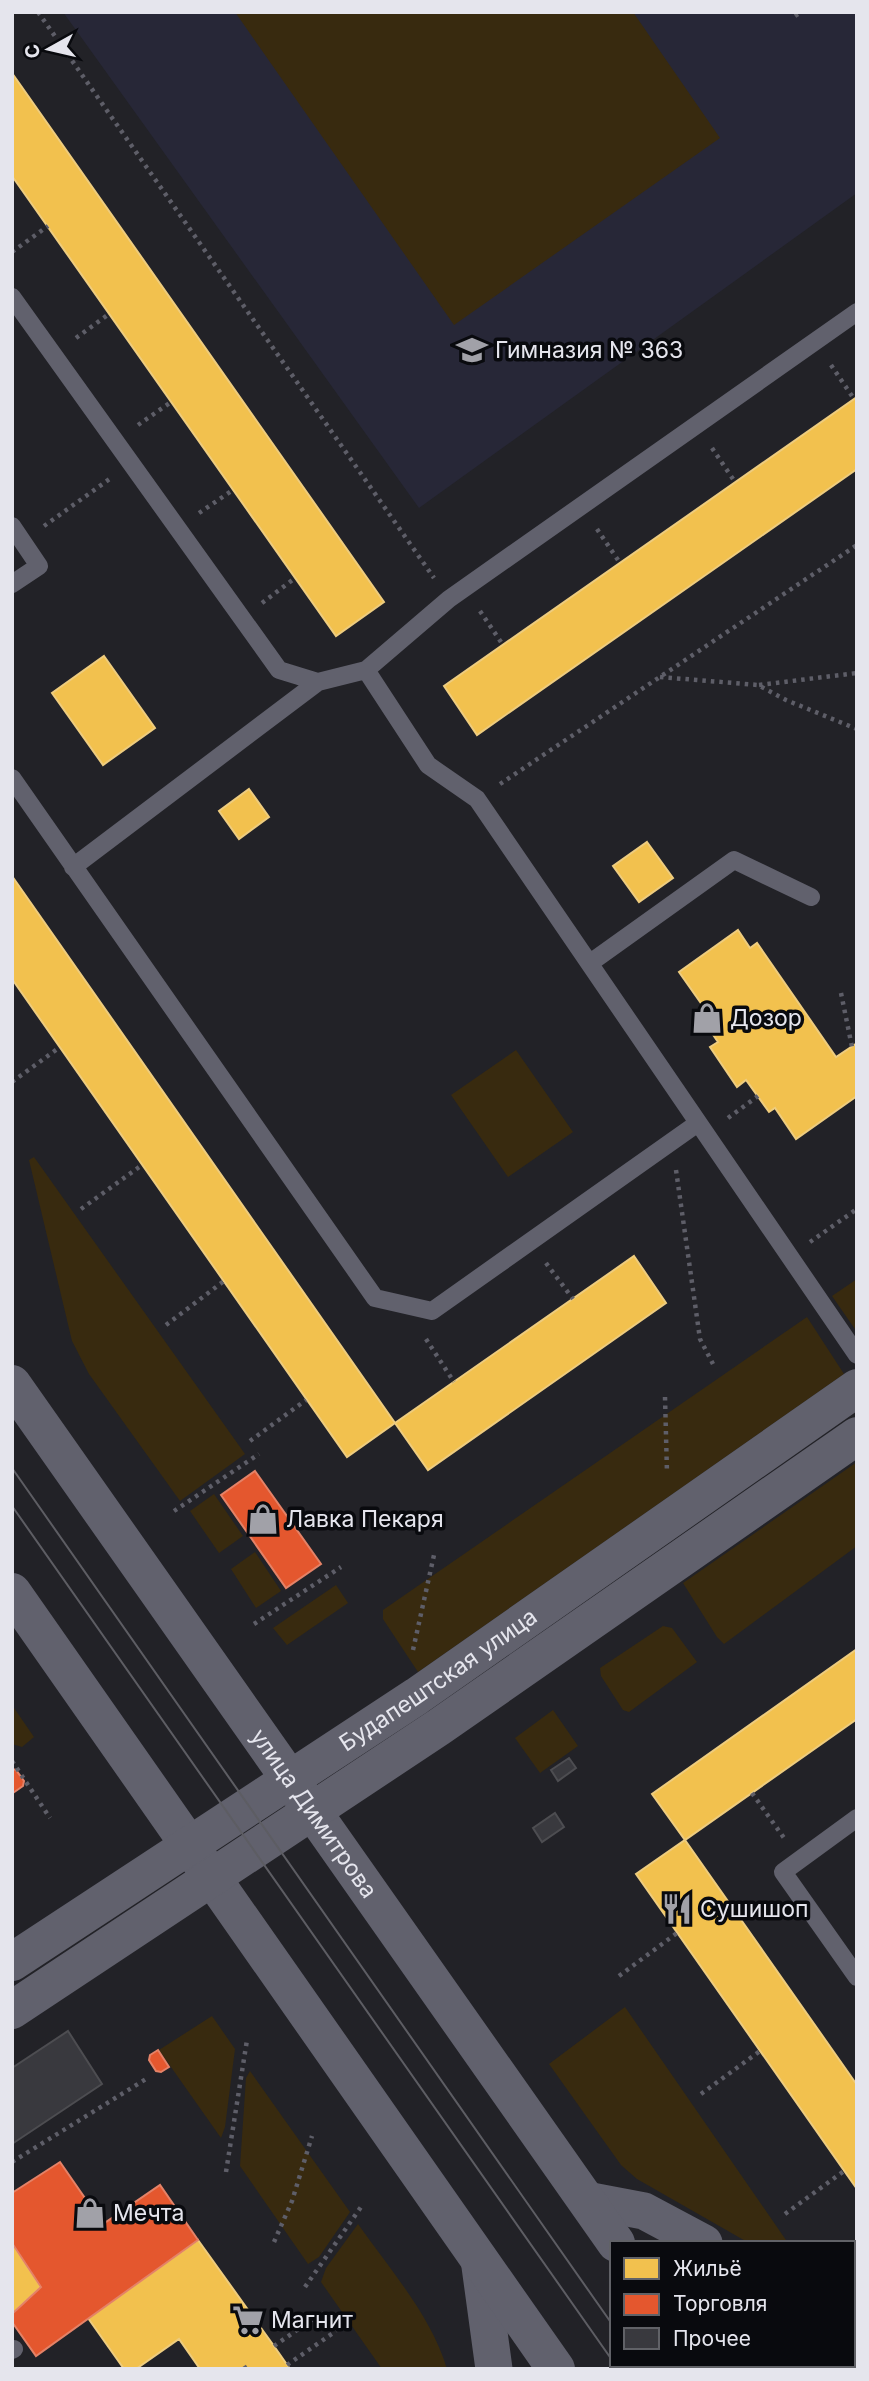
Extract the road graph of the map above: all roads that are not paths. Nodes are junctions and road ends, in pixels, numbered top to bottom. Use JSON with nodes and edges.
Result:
{"nodes":[{"id":1,"x":12,"y":297,"type":"edge"},
{"id":2,"x":857,"y":312,"type":"edge"},
{"id":3,"x":17,"y":534,"type":"edge"},
{"id":4,"x":12,"y":584,"type":"edge"},
{"id":5,"x":366,"y":670,"type":"junction"},
{"id":6,"x":318,"y":682,"type":"junction"},
{"id":7,"x":12,"y":778,"type":"edge"},
{"id":8,"x":73,"y":867,"type":"junction"},
{"id":9,"x":811,"y":897,"type":"dead end"},
{"id":10,"x":590,"y":964,"type":"junction"},
{"id":11,"x":698,"y":1123,"type":"junction"},
{"id":12,"x":857,"y":1355,"type":"edge"},
{"id":13,"x":12,"y":1384,"type":"edge"},
{"id":14,"x":857,"y":1388,"type":"edge"},
{"id":15,"x":857,"y":1436,"type":"edge"},
{"id":16,"x":12,"y":1592,"type":"edge"},
{"id":17,"x":290,"y":1780,"type":"junction"},
{"id":18,"x":313,"y":1811,"type":"junction"},
{"id":19,"x":857,"y":1818,"type":"edge"},
{"id":20,"x":190,"y":1846,"type":"junction"},
{"id":21,"x":212,"y":1877,"type":"junction"},
{"id":22,"x":12,"y":1962,"type":"edge"},
{"id":23,"x":857,"y":1977,"type":"edge"},
{"id":24,"x":12,"y":2010,"type":"edge"},
{"id":25,"x":586,"y":2200,"type":"junction"},
{"id":26,"x":615,"y":2241,"type":"edge"},
{"id":27,"x":700,"y":2241,"type":"edge"},
{"id":28,"x":480,"y":2259,"type":"junction"},
{"id":29,"x":494,"y":2369,"type":"edge"},
{"id":30,"x":556,"y":2369,"type":"edge"}],
"edges":[{"from":1,"to":6,"type":"lane"},
{"from":2,"to":5,"type":"lane"},
{"from":3,"to":4,"type":"lane"},
{"from":5,"to":6,"type":"lane"},
{"from":5,"to":10,"type":"lane"},
{"from":6,"to":8,"type":"lane"},
{"from":7,"to":8,"type":"lane"},
{"from":8,"to":11,"type":"lane"},
{"from":9,"to":10,"type":"lane"},
{"from":10,"to":11,"type":"lane"},
{"from":11,"to":12,"type":"lane"},
{"from":13,"to":17,"type":"street","name":"улица Димитрова"},
{"from":14,"to":17,"type":"street","name":"Будапештская улица"},
{"from":15,"to":18,"type":"street","name":"Будапештская улица"},
{"from":16,"to":20,"type":"street"},
{"from":17,"to":18,"type":"street","name":"улица Димитрова"},
{"from":17,"to":20,"type":"street","name":"Будапештская улица"},
{"from":18,"to":21,"type":"street","name":"Будапештская улица"},
{"from":18,"to":25,"type":"street","name":"улица Димитрова"},
{"from":19,"to":23,"type":"lane"},
{"from":20,"to":21,"type":"street"},
{"from":20,"to":22,"type":"street","name":"Будапештская улица"},
{"from":21,"to":24,"type":"street","name":"Будапештская улица"},
{"from":21,"to":28,"type":"street"},
{"from":25,"to":26,"type":"street","name":"улица Димитрова"},
{"from":25,"to":27,"type":"street"},
{"from":28,"to":29,"type":"street"},
{"from":28,"to":30,"type":"street"}]}
